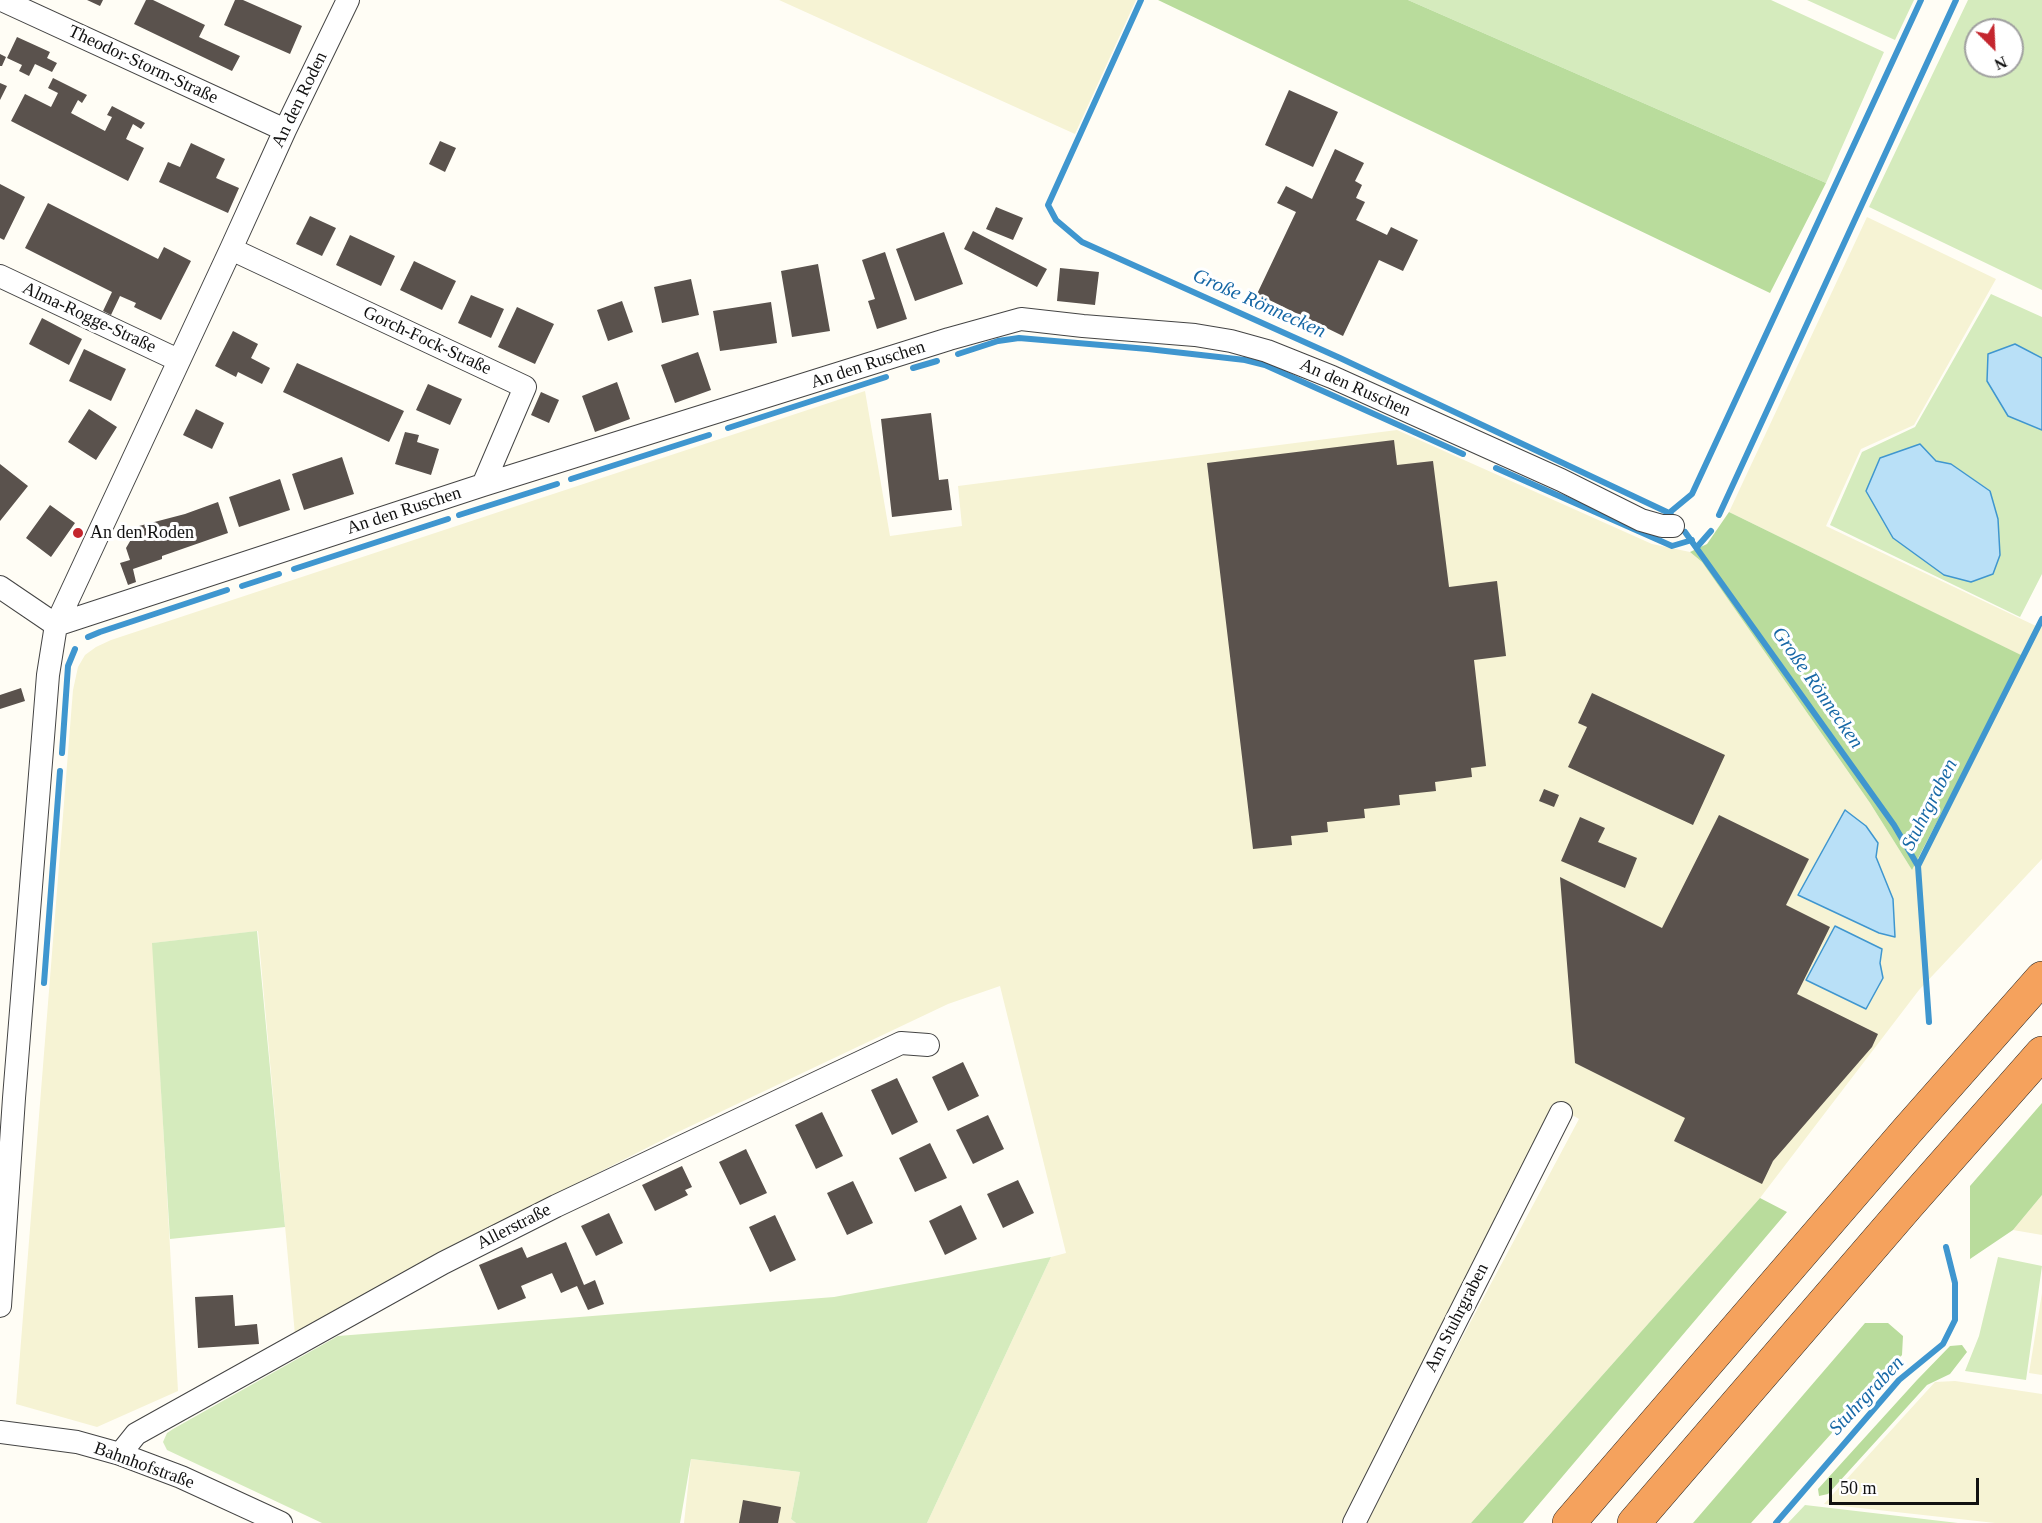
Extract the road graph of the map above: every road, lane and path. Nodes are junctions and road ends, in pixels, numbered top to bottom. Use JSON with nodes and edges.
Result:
{"nodes":[{"id":1,"x":2,"y":0,"type":"edge"},
{"id":2,"x":348,"y":0,"type":"edge"},
{"id":3,"x":285,"y":130,"type":"junction"},
{"id":4,"x":231,"y":249,"type":"junction"},
{"id":5,"x":0,"y":276,"type":"edge"},
{"id":6,"x":178,"y":360,"type":"junction"},
{"id":7,"x":483,"y":485,"type":"junction"},
{"id":8,"x":1674,"y":526,"type":"dead end"},
{"id":9,"x":0,"y":587,"type":"edge"},
{"id":10,"x":56,"y":625,"type":"junction"},
{"id":11,"x":2042,"y":978,"type":"edge"},
{"id":12,"x":928,"y":1045,"type":"dead end"},
{"id":13,"x":2042,"y":1053,"type":"edge"},
{"id":14,"x":7,"y":1098,"type":"edge"},
{"id":15,"x":1561,"y":1113,"type":"dead end"},
{"id":16,"x":0,"y":1306,"type":"edge"},
{"id":17,"x":0,"y":1432,"type":"edge"},
{"id":18,"x":120,"y":1454,"type":"junction"},
{"id":19,"x":281,"y":1523,"type":"edge"},
{"id":20,"x":1354,"y":1523,"type":"edge"},
{"id":21,"x":1569,"y":1523,"type":"edge"},
{"id":22,"x":1634,"y":1523,"type":"edge"}],
"edges":[{"from":1,"to":3,"type":"street","name":"Theodor-Storm-Straße"},
{"from":2,"to":3,"type":"street","name":"An den Roden"},
{"from":3,"to":4,"type":"street","name":"An den Roden"},
{"from":4,"to":6,"type":"street","name":"An den Roden"},
{"from":4,"to":7,"type":"street","name":"Gorch-Fock-Straße"},
{"from":5,"to":6,"type":"street","name":"Alma-Rogge-Straße"},
{"from":6,"to":10,"type":"street","name":"An den Roden"},
{"from":7,"to":8,"type":"street","name":"An den Ruschen"},
{"from":7,"to":10,"type":"street","name":"An den Ruschen"},
{"from":9,"to":10,"type":"street"},
{"from":10,"to":14,"type":"street","name":"An den Roden"},
{"from":11,"to":21,"type":"highway"},
{"from":12,"to":18,"type":"street","name":"Allerstraße"},
{"from":13,"to":22,"type":"highway"},
{"from":14,"to":16,"type":"street","name":"An den Roden"},
{"from":15,"to":20,"type":"street","name":"Am Stuhrgraben"},
{"from":17,"to":18,"type":"street","name":"Bahnhofstraße"},
{"from":18,"to":19,"type":"street","name":"Bahnhofstraße"}]}
